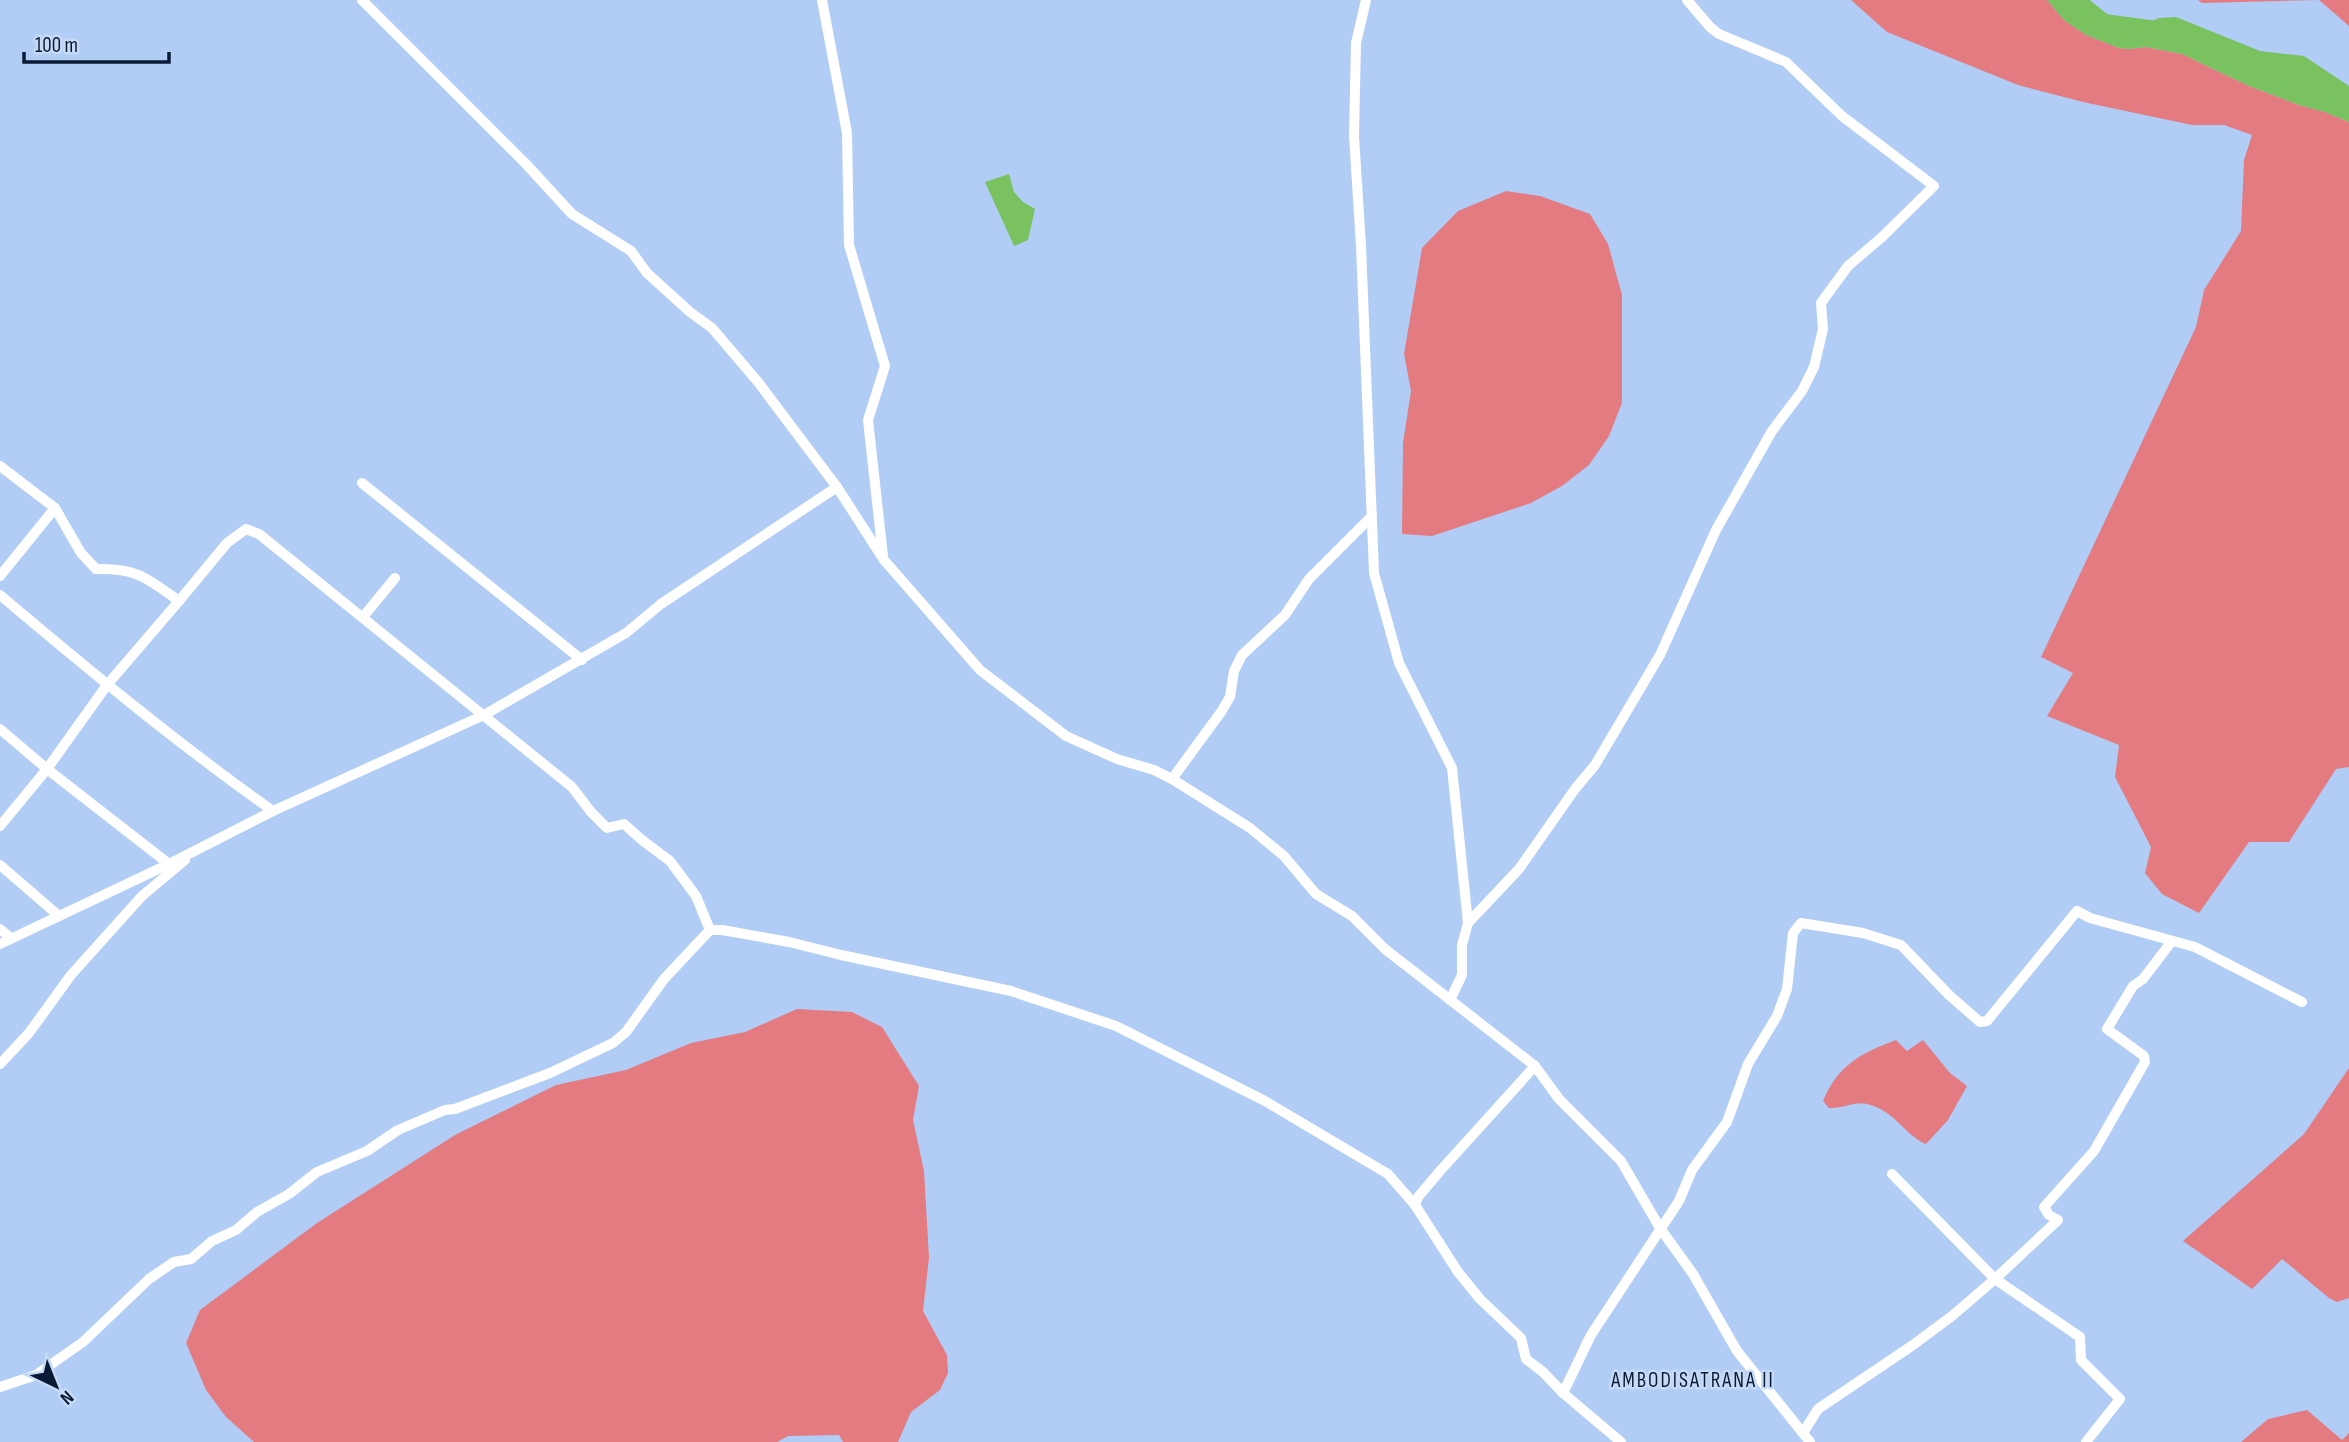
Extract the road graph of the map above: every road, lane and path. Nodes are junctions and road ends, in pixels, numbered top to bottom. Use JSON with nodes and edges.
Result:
{"nodes":[{"id":1,"x":362,"y":0,"type":"edge"},
{"id":2,"x":822,"y":0,"type":"edge"},
{"id":3,"x":1366,"y":0,"type":"edge"},
{"id":4,"x":1688,"y":0,"type":"edge"},
{"id":5,"x":0,"y":466,"type":"edge"},
{"id":6,"x":362,"y":483,"type":"dead end"},
{"id":7,"x":838,"y":487,"type":"junction"},
{"id":8,"x":55,"y":508,"type":"junction"},
{"id":9,"x":1371,"y":516,"type":"junction"},
{"id":10,"x":884,"y":560,"type":"junction"},
{"id":11,"x":0,"y":576,"type":"edge"},
{"id":12,"x":395,"y":578,"type":"dead end"},
{"id":13,"x":0,"y":595,"type":"edge"},
{"id":14,"x":179,"y":601,"type":"junction"},
{"id":15,"x":363,"y":617,"type":"junction"},
{"id":16,"x":582,"y":660,"type":"junction"},
{"id":17,"x":107,"y":685,"type":"junction"},
{"id":18,"x":484,"y":715,"type":"junction"},
{"id":19,"x":0,"y":729,"type":"edge"},
{"id":20,"x":47,"y":769,"type":"junction"},
{"id":21,"x":1172,"y":779,"type":"junction"},
{"id":22,"x":273,"y":811,"type":"junction"},
{"id":23,"x":0,"y":826,"type":"edge"},
{"id":24,"x":199,"y":849,"type":"junction"},
{"id":25,"x":169,"y":864,"type":"junction"},
{"id":26,"x":0,"y":866,"type":"edge"},
{"id":27,"x":59,"y":916,"type":"junction"},
{"id":28,"x":1468,"y":923,"type":"junction"},
{"id":29,"x":0,"y":929,"type":"edge"},
{"id":30,"x":710,"y":930,"type":"junction"},
{"id":31,"x":11,"y":938,"type":"junction"},
{"id":32,"x":2172,"y":941,"type":"junction"},
{"id":33,"x":0,"y":944,"type":"edge"},
{"id":34,"x":1450,"y":1000,"type":"junction"},
{"id":35,"x":2302,"y":1002,"type":"dead end"},
{"id":36,"x":0,"y":1064,"type":"edge"},
{"id":37,"x":1535,"y":1066,"type":"junction"},
{"id":38,"x":1892,"y":1174,"type":"dead end"},
{"id":39,"x":1415,"y":1205,"type":"junction"},
{"id":40,"x":1660,"y":1228,"type":"junction"},
{"id":41,"x":1995,"y":1279,"type":"junction"},
{"id":42,"x":0,"y":1387,"type":"edge"},
{"id":43,"x":1563,"y":1393,"type":"junction"},
{"id":44,"x":1803,"y":1433,"type":"junction"},
{"id":45,"x":1610,"y":1438,"type":"edge"},
{"id":46,"x":1621,"y":1442,"type":"edge"},
{"id":47,"x":1810,"y":1442,"type":"edge"},
{"id":48,"x":2086,"y":1442,"type":"edge"}],
"edges":[{"from":1,"to":7,"type":"street"},
{"from":2,"to":10,"type":"street"},
{"from":3,"to":9,"type":"street"},
{"from":4,"to":28,"type":"street"},
{"from":5,"to":8,"type":"street"},
{"from":6,"to":16,"type":"street"},
{"from":7,"to":10,"type":"street"},
{"from":7,"to":16,"type":"street"},
{"from":8,"to":11,"type":"street"},
{"from":8,"to":14,"type":"street"},
{"from":9,"to":21,"type":"street"},
{"from":9,"to":28,"type":"street"},
{"from":10,"to":21,"type":"street"},
{"from":12,"to":15,"type":"street"},
{"from":13,"to":17,"type":"street"},
{"from":14,"to":15,"type":"street"},
{"from":14,"to":17,"type":"street"},
{"from":15,"to":18,"type":"street"},
{"from":16,"to":18,"type":"street"},
{"from":17,"to":20,"type":"street"},
{"from":17,"to":22,"type":"street"},
{"from":18,"to":22,"type":"street"},
{"from":18,"to":30,"type":"street"},
{"from":19,"to":20,"type":"street"},
{"from":20,"to":23,"type":"street"},
{"from":20,"to":25,"type":"street"},
{"from":21,"to":34,"type":"street"},
{"from":22,"to":24,"type":"street"},
{"from":24,"to":25,"type":"street"},
{"from":24,"to":36,"type":"street"},
{"from":25,"to":27,"type":"street"},
{"from":26,"to":27,"type":"street"},
{"from":27,"to":31,"type":"street"},
{"from":28,"to":34,"type":"street"},
{"from":29,"to":31,"type":"street"},
{"from":30,"to":39,"type":"street"},
{"from":30,"to":42,"type":"street"},
{"from":31,"to":33,"type":"street"},
{"from":32,"to":35,"type":"street"},
{"from":32,"to":40,"type":"street"},
{"from":32,"to":41,"type":"street"},
{"from":34,"to":37,"type":"street"},
{"from":37,"to":39,"type":"street"},
{"from":37,"to":40,"type":"street"},
{"from":38,"to":41,"type":"street"},
{"from":39,"to":43,"type":"street"},
{"from":40,"to":43,"type":"street"},
{"from":40,"to":44,"type":"street"},
{"from":41,"to":44,"type":"street"},
{"from":41,"to":48,"type":"street"},
{"from":43,"to":45,"type":"street"},
{"from":44,"to":47,"type":"street"},
{"from":45,"to":46,"type":"street"}]}
